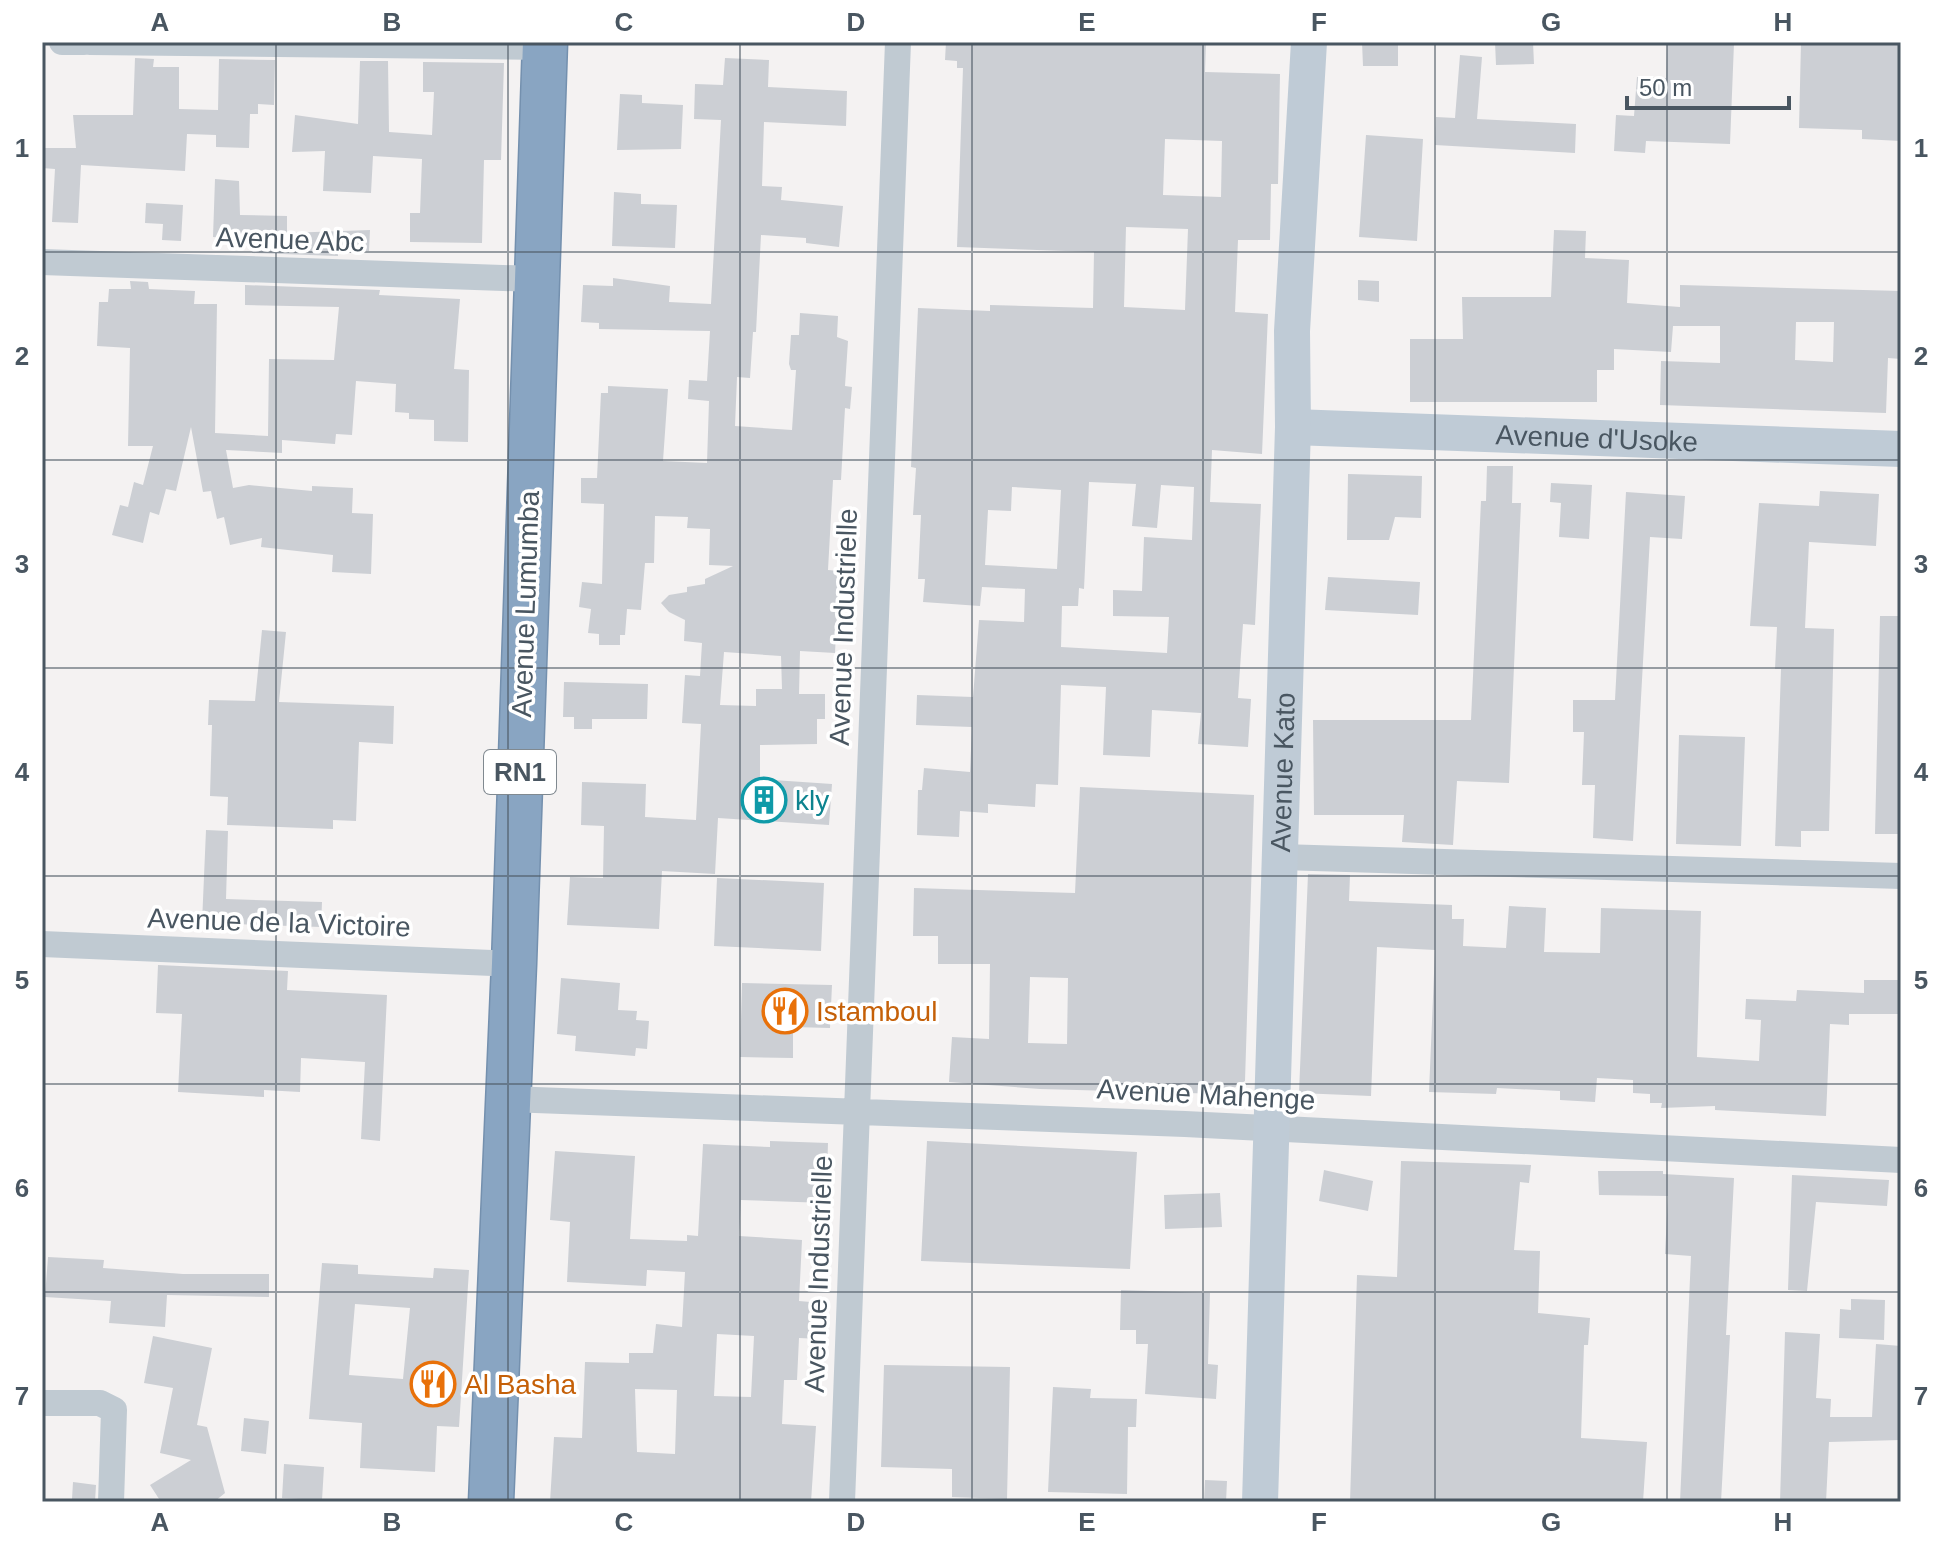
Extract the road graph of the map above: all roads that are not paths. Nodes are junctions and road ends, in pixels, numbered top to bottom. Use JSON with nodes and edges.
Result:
{"nodes":[{"id":1,"x":62,"y":42,"type":"edge"},
{"id":2,"x":87,"y":42,"type":"edge"},
{"id":3,"x":898,"y":42,"type":"edge"},
{"id":4,"x":1309,"y":42,"type":"edge"},
{"id":5,"x":545,"y":44,"type":"edge"},
{"id":6,"x":42,"y":262,"type":"edge"},
{"id":7,"x":535,"y":279,"type":"junction"},
{"id":8,"x":1293,"y":427,"type":"junction"},
{"id":9,"x":1901,"y":449,"type":"edge"},
{"id":10,"x":1281,"y":857,"type":"junction"},
{"id":11,"x":1901,"y":876,"type":"edge"},
{"id":12,"x":42,"y":944,"type":"edge"},
{"id":13,"x":514,"y":964,"type":"junction"},
{"id":14,"x":508,"y":1099,"type":"junction"},
{"id":15,"x":856,"y":1110,"type":"junction"},
{"id":16,"x":1272,"y":1130,"type":"junction"},
{"id":17,"x":1901,"y":1160,"type":"edge"},
{"id":18,"x":42,"y":1403,"type":"edge"},
{"id":19,"x":111,"y":1502,"type":"edge"},
{"id":20,"x":491,"y":1502,"type":"edge"},
{"id":21,"x":842,"y":1502,"type":"edge"},
{"id":22,"x":1260,"y":1502,"type":"edge"}],
"edges":[{"from":1,"to":2,"type":"street"},
{"from":2,"to":5,"type":"street"},
{"from":3,"to":15,"type":"street","name":"Avenue Industrielle"},
{"from":4,"to":8,"type":"street","name":"Avenue Kato"},
{"from":5,"to":7,"type":"highway","name":"Avenue Lumumba","number":"RN1"},
{"from":6,"to":7,"type":"street","name":"Avenue Abc"},
{"from":7,"to":13,"type":"highway","name":"Avenue Lumumba","number":"RN1"},
{"from":8,"to":9,"type":"street","name":"Avenue d'Usoke"},
{"from":8,"to":10,"type":"street","name":"Avenue Kato"},
{"from":10,"to":11,"type":"street"},
{"from":10,"to":16,"type":"street","name":"Avenue Kato"},
{"from":12,"to":13,"type":"street","name":"Avenue de la Victoire"},
{"from":13,"to":14,"type":"highway","name":"Avenue Lumumba","number":"RN1"},
{"from":14,"to":15,"type":"street","name":"Avenue Mahenge"},
{"from":14,"to":20,"type":"highway","name":"Avenue Lumumba","number":"RN1"},
{"from":15,"to":16,"type":"street","name":"Avenue Mahenge"},
{"from":15,"to":21,"type":"street","name":"Avenue Industrielle"},
{"from":16,"to":17,"type":"street","name":"Avenue Mahenge"},
{"from":16,"to":22,"type":"street","name":"Avenue Kato"},
{"from":18,"to":19,"type":"street"}]}
